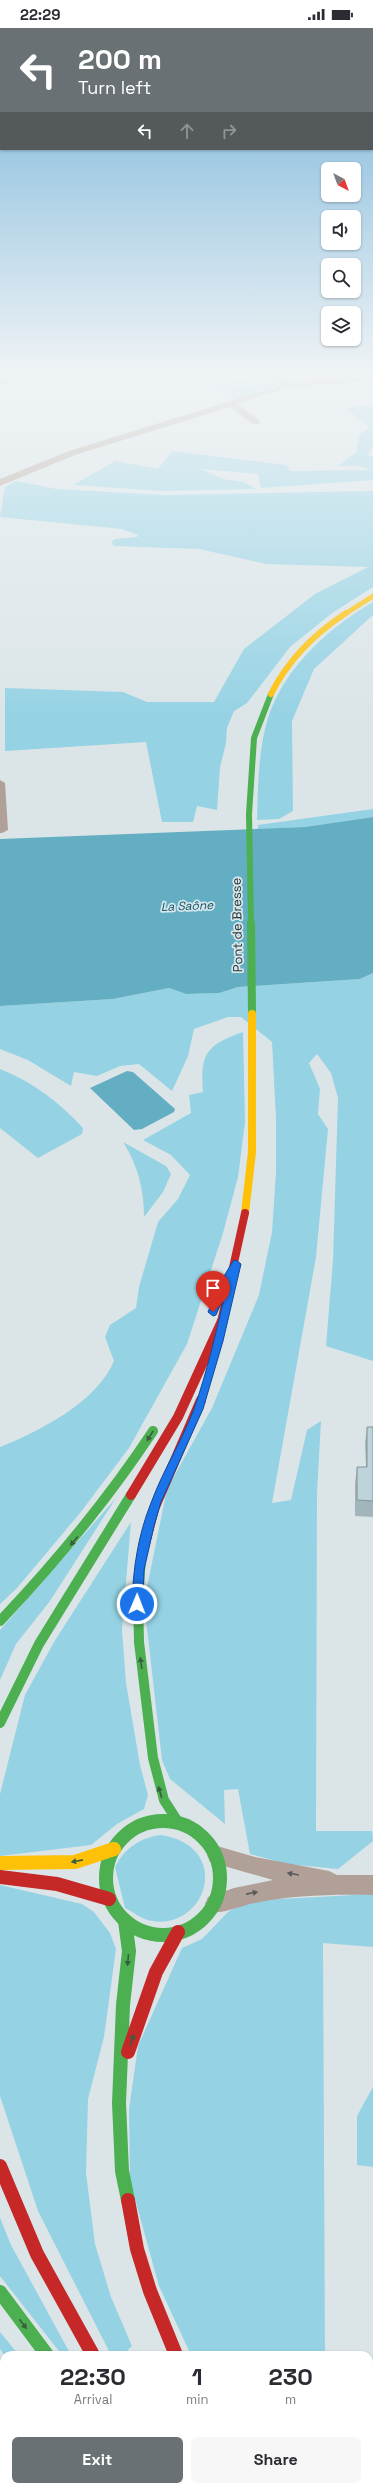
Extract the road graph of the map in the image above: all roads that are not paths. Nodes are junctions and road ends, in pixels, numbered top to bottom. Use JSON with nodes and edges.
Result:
{"nodes":[{"id":1,"x":373,"y":596,"type":"edge"},
{"id":2,"x":0,"y":783,"type":"edge"},
{"id":3,"x":2,"y":830,"type":"dead end"},
{"id":4,"x":236,"y":1264,"type":"junction"},
{"id":5,"x":213,"y":1312,"type":"dead end"},
{"id":6,"x":223,"y":1318,"type":"junction"},
{"id":7,"x":210,"y":1370,"type":"dead end"},
{"id":8,"x":204,"y":1389,"type":"dead end"},
{"id":9,"x":156,"y":1426,"type":"dead end"},
{"id":10,"x":0,"y":1621,"type":"edge"},
{"id":11,"x":0,"y":1724,"type":"edge"},
{"id":12,"x":180,"y":1825,"type":"junction"},
{"id":13,"x":114,"y":1849,"type":"junction"},
{"id":14,"x":217,"y":1855,"type":"junction"},
{"id":15,"x":0,"y":1863,"type":"edge"},
{"id":16,"x":0,"y":1877,"type":"edge"},
{"id":17,"x":345,"y":1884,"type":"junction"},
{"id":18,"x":373,"y":1885,"type":"edge"},
{"id":19,"x":109,"y":1899,"type":"junction"},
{"id":20,"x":215,"y":1904,"type":"junction"},
{"id":21,"x":125,"y":1921,"type":"junction"},
{"id":22,"x":178,"y":1932,"type":"junction"},
{"id":23,"x":121,"y":2077,"type":"junction"},
{"id":24,"x":0,"y":2166,"type":"edge"},
{"id":25,"x":0,"y":2292,"type":"edge"},
{"id":26,"x":44,"y":2351,"type":"edge"},
{"id":27,"x":91,"y":2351,"type":"edge"},
{"id":28,"x":174,"y":2351,"type":"edge"}],
"edges":[{"from":1,"to":4,"type":"main road","name":"Pont de Bresse"},
{"from":2,"to":3,"type":"street"},
{"from":4,"to":5,"type":"main road"},
{"from":4,"to":6,"type":"main road","name":"Pont de Bresse"},
{"from":6,"to":7,"type":"main road"},
{"from":6,"to":11,"type":"main road"},
{"from":12,"to":8,"type":"main road","one_way":true},
{"from":9,"to":10,"type":"main road","one_way":true},
{"from":12,"to":13,"type":"main road"},
{"from":12,"to":14,"type":"main road"},
{"from":13,"to":15,"type":"main road","one_way":true},
{"from":13,"to":19,"type":"main road"},
{"from":17,"to":14,"type":"street","one_way":true},
{"from":14,"to":20,"type":"main road"},
{"from":16,"to":19,"type":"main road"},
{"from":17,"to":18,"type":"street"},
{"from":20,"to":17,"type":"street","one_way":true},
{"from":19,"to":21,"type":"main road"},
{"from":20,"to":22,"type":"main road"},
{"from":21,"to":22,"type":"main road"},
{"from":21,"to":23,"type":"main road","one_way":true},
{"from":23,"to":22,"type":"main road","one_way":true},
{"from":23,"to":28,"type":"main road"},
{"from":24,"to":27,"type":"main road"},
{"from":25,"to":26,"type":"main road","one_way":true}]}
